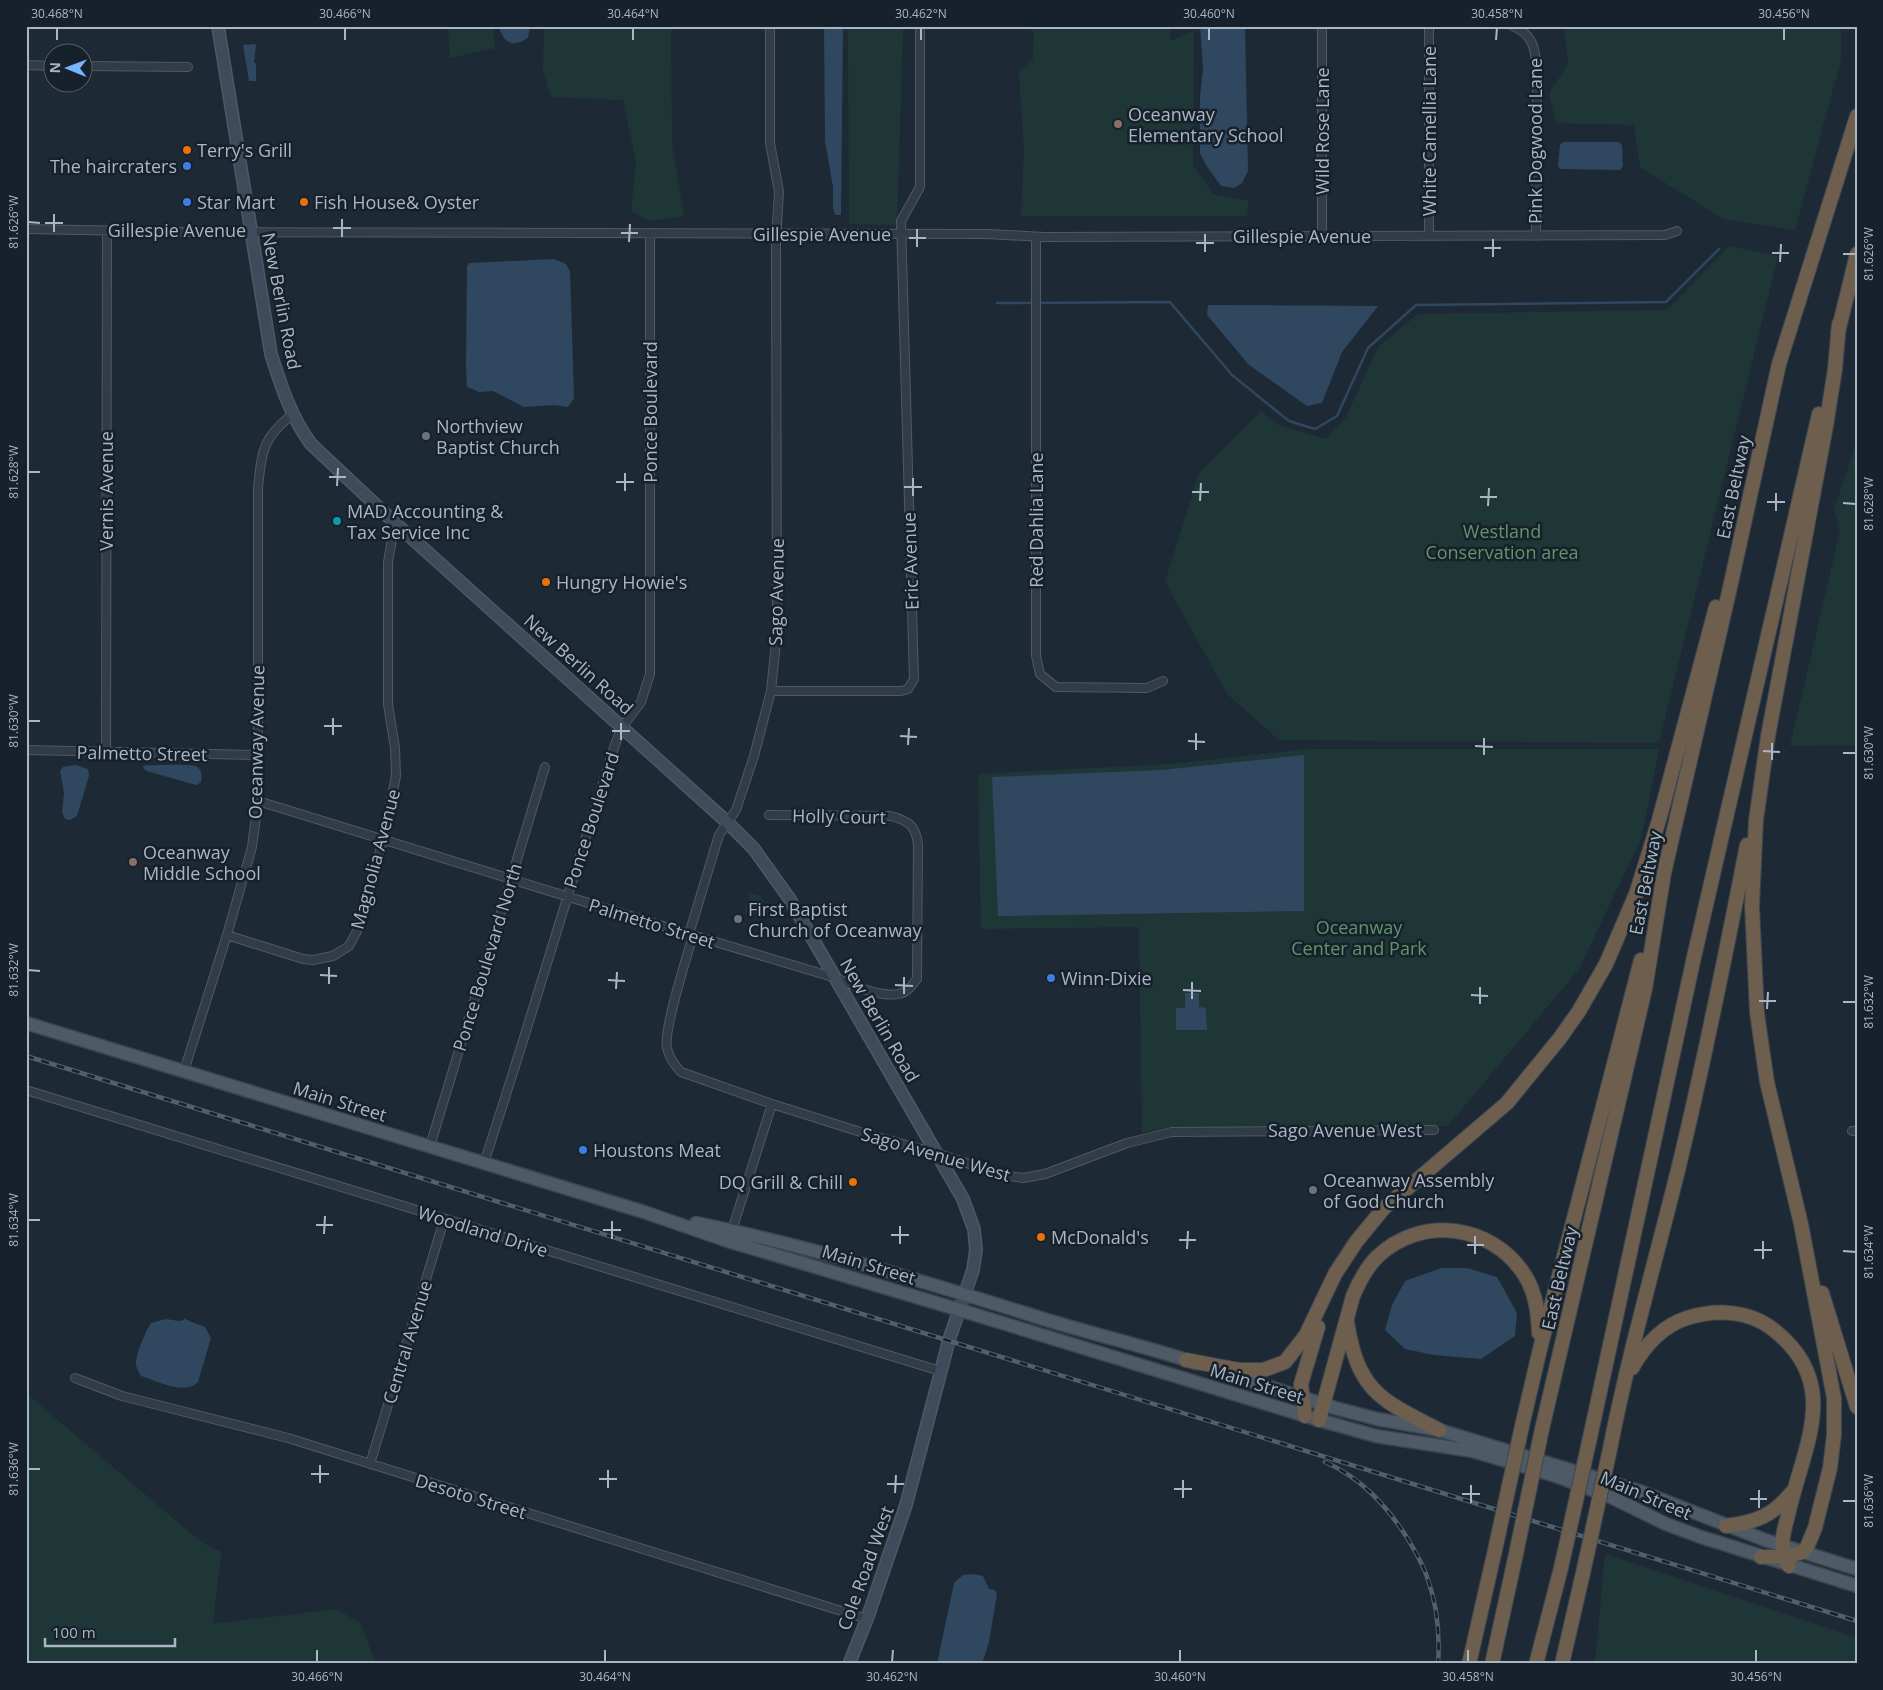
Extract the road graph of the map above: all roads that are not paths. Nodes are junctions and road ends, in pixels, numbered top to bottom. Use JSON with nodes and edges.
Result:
{"nodes":[{"id":1,"x":218,"y":26,"type":"edge"},
{"id":2,"x":770,"y":26,"type":"edge"},
{"id":3,"x":920,"y":26,"type":"edge"},
{"id":4,"x":1322,"y":26,"type":"edge"},
{"id":5,"x":1429,"y":26,"type":"edge"},
{"id":6,"x":1513,"y":26,"type":"edge"},
{"id":7,"x":26,"y":65,"type":"edge"},
{"id":8,"x":42,"y":66,"type":"edge"},
{"id":9,"x":92,"y":66,"type":"edge"},
{"id":10,"x":188,"y":67,"type":"dead end"},
{"id":11,"x":1857,"y":116,"type":"edge"},
{"id":12,"x":26,"y":229,"type":"edge"},
{"id":13,"x":108,"y":230,"type":"junction"},
{"id":14,"x":250,"y":231,"type":"junction"},
{"id":15,"x":1677,"y":231,"type":"dead end"},
{"id":16,"x":650,"y":233,"type":"junction"},
{"id":17,"x":776,"y":234,"type":"junction"},
{"id":18,"x":901,"y":234,"type":"junction"},
{"id":19,"x":1036,"y":236,"type":"junction"},
{"id":20,"x":1322,"y":236,"type":"junction"},
{"id":21,"x":1429,"y":236,"type":"junction"},
{"id":22,"x":1536,"y":236,"type":"junction"},
{"id":23,"x":1857,"y":254,"type":"edge"},
{"id":24,"x":1840,"y":324,"type":"junction"},
{"id":25,"x":1779,"y":364,"type":"junction"},
{"id":26,"x":293,"y":414,"type":"junction"},
{"id":27,"x":395,"y":523,"type":"junction"},
{"id":28,"x":1163,"y":681,"type":"dead end"},
{"id":29,"x":771,"y":691,"type":"junction"},
{"id":30,"x":622,"y":727,"type":"junction"},
{"id":31,"x":1768,"y":736,"type":"junction"},
{"id":32,"x":26,"y":750,"type":"edge"},
{"id":33,"x":106,"y":752,"type":"junction"},
{"id":34,"x":258,"y":755,"type":"junction"},
{"id":35,"x":544,"y":767,"type":"dead end"},
{"id":36,"x":258,"y":801,"type":"junction"},
{"id":37,"x":769,"y":816,"type":"dead end"},
{"id":38,"x":727,"y":822,"type":"junction"},
{"id":39,"x":383,"y":840,"type":"junction"},
{"id":40,"x":1664,"y":873,"type":"junction"},
{"id":41,"x":511,"y":879,"type":"junction"},
{"id":42,"x":567,"y":897,"type":"junction"},
{"id":43,"x":227,"y":935,"type":"junction"},
{"id":44,"x":691,"y":935,"type":"junction"},
{"id":45,"x":917,"y":939,"type":"joint"},
{"id":46,"x":836,"y":978,"type":"junction"},
{"id":47,"x":26,"y":1023,"type":"edge"},
{"id":48,"x":184,"y":1071,"type":"junction"},
{"id":49,"x":681,"y":1072,"type":"joint"},
{"id":50,"x":26,"y":1090,"type":"edge"},
{"id":51,"x":772,"y":1104,"type":"junction"},
{"id":52,"x":1434,"y":1130,"type":"dead end"},
{"id":53,"x":430,"y":1146,"type":"junction"},
{"id":54,"x":936,"y":1153,"type":"junction"},
{"id":55,"x":484,"y":1163,"type":"junction"},
{"id":56,"x":644,"y":1212,"type":"junction"},
{"id":57,"x":444,"y":1220,"type":"junction"},
{"id":58,"x":1801,"y":1224,"type":"junction"},
{"id":59,"x":732,"y":1230,"type":"junction"},
{"id":60,"x":1335,"y":1274,"type":"junction"},
{"id":61,"x":966,"y":1294,"type":"junction"},
{"id":62,"x":960,"y":1310,"type":"junction"},
{"id":63,"x":1347,"y":1319,"type":"junction"},
{"id":64,"x":1540,"y":1349,"type":"junction"},
{"id":65,"x":1186,"y":1360,"type":"junction"},
{"id":66,"x":940,"y":1372,"type":"junction"},
{"id":67,"x":75,"y":1378,"type":"dead end"},
{"id":68,"x":1625,"y":1382,"type":"junction"},
{"id":69,"x":1303,"y":1399,"type":"junction"},
{"id":70,"x":1323,"y":1404,"type":"junction"},
{"id":71,"x":1857,"y":1407,"type":"edge"},
{"id":72,"x":1304,"y":1416,"type":"junction"},
{"id":73,"x":1319,"y":1420,"type":"junction"},
{"id":74,"x":1439,"y":1430,"type":"junction"},
{"id":75,"x":370,"y":1464,"type":"junction"},
{"id":76,"x":1793,"y":1491,"type":"junction"},
{"id":77,"x":1726,"y":1526,"type":"junction"},
{"id":78,"x":1803,"y":1552,"type":"junction"},
{"id":79,"x":1785,"y":1556,"type":"junction"},
{"id":80,"x":1761,"y":1557,"type":"joint"},
{"id":81,"x":1857,"y":1568,"type":"edge"},
{"id":82,"x":1857,"y":1586,"type":"edge"},
{"id":83,"x":867,"y":1619,"type":"junction"},
{"id":84,"x":849,"y":1664,"type":"edge"},
{"id":85,"x":1469,"y":1664,"type":"edge"},
{"id":86,"x":1492,"y":1664,"type":"edge"},
{"id":87,"x":1536,"y":1664,"type":"edge"},
{"id":88,"x":1562,"y":1664,"type":"edge"}],
"edges":[{"from":1,"to":14,"type":"street","name":"New Berlin Road"},
{"from":2,"to":17,"type":"street","name":"Sago Avenue"},
{"from":3,"to":18,"type":"street"},
{"from":4,"to":20,"type":"street","name":"Wild Rose Lane"},
{"from":5,"to":21,"type":"street","name":"White Camellia Lane"},
{"from":6,"to":22,"type":"street","name":"Pink Dogwood Lane"},
{"from":7,"to":8,"type":"street"},
{"from":9,"to":10,"type":"street"},
{"from":11,"to":25,"type":"highway","name":"East Beltway"},
{"from":12,"to":13,"type":"street","name":"Gillespie Avenue"},
{"from":13,"to":14,"type":"street","name":"Gillespie Avenue"},
{"from":13,"to":33,"type":"street","name":"Vernis Avenue"},
{"from":14,"to":16,"type":"street","name":"Gillespie Avenue"},
{"from":14,"to":26,"type":"street","name":"New Berlin Road"},
{"from":15,"to":22,"type":"street","name":"Gillespie Avenue"},
{"from":16,"to":17,"type":"street","name":"Gillespie Avenue"},
{"from":16,"to":30,"type":"street","name":"Ponce Boulevard"},
{"from":17,"to":18,"type":"street","name":"Gillespie Avenue"},
{"from":17,"to":29,"type":"street","name":"Sago Avenue"},
{"from":18,"to":19,"type":"street","name":"Gillespie Avenue"},
{"from":18,"to":29,"type":"street","name":"Eric Avenue"},
{"from":19,"to":20,"type":"street","name":"Gillespie Avenue"},
{"from":19,"to":28,"type":"street","name":"Red Dahlia Lane"},
{"from":20,"to":21,"type":"street","name":"Gillespie Avenue"},
{"from":21,"to":22,"type":"street","name":"Gillespie Avenue"},
{"from":23,"to":24,"type":"highway"},
{"from":24,"to":31,"type":"highway"},
{"from":24,"to":87,"type":"highway","bridge":true},
{"from":25,"to":40,"type":"highway","name":"East Beltway"},
{"from":25,"to":60,"type":"highway"},
{"from":26,"to":27,"type":"street","name":"New Berlin Road"},
{"from":26,"to":34,"type":"street","name":"Oceanway Avenue"},
{"from":27,"to":30,"type":"street","name":"New Berlin Road"},
{"from":27,"to":39,"type":"street","name":"Magnolia Avenue"},
{"from":29,"to":38,"type":"street","name":"Sago Avenue"},
{"from":30,"to":38,"type":"street","name":"New Berlin Road"},
{"from":30,"to":42,"type":"street","name":"Ponce Boulevard"},
{"from":31,"to":58,"type":"highway"},
{"from":31,"to":68,"type":"highway"},
{"from":32,"to":33,"type":"street","name":"Palmetto Street"},
{"from":33,"to":34,"type":"street","name":"Palmetto Street"},
{"from":34,"to":36,"type":"street","name":"Oceanway Avenue"},
{"from":35,"to":41,"type":"street","name":"Ponce Boulevard North"},
{"from":36,"to":39,"type":"street","name":"Palmetto Street"},
{"from":36,"to":43,"type":"street","name":"Oceanway Avenue"},
{"from":37,"to":45,"type":"street","name":"Holly Court"},
{"from":38,"to":44,"type":"street","name":"Sago Avenue"},
{"from":38,"to":46,"type":"street","name":"New Berlin Road"},
{"from":39,"to":41,"type":"street","name":"Palmetto Street"},
{"from":39,"to":43,"type":"street","name":"Magnolia Avenue"},
{"from":40,"to":64,"type":"highway"},
{"from":40,"to":86,"type":"highway","name":"East Beltway","bridge":true},
{"from":41,"to":42,"type":"street","name":"Palmetto Street"},
{"from":41,"to":53,"type":"street","name":"Ponce Boulevard North"},
{"from":42,"to":44,"type":"street","name":"Palmetto Street"},
{"from":42,"to":55,"type":"street","name":"Ponce Boulevard"},
{"from":43,"to":48,"type":"street","name":"Oceanway Avenue"},
{"from":44,"to":46,"type":"street","name":"Palmetto Street"},
{"from":44,"to":49,"type":"street","name":"Sago Avenue"},
{"from":45,"to":46,"type":"street","name":"Palmetto Street"},
{"from":46,"to":54,"type":"street","name":"New Berlin Road"},
{"from":47,"to":48,"type":"main road","name":"Main Street"},
{"from":48,"to":53,"type":"main road","name":"Main Street"},
{"from":49,"to":51,"type":"street","name":"Sago Avenue West"},
{"from":50,"to":57,"type":"street","name":"Woodland Drive"},
{"from":51,"to":54,"type":"street","name":"Sago Avenue West"},
{"from":51,"to":59,"type":"street"},
{"from":52,"to":54,"type":"street","name":"Sago Avenue West"},
{"from":53,"to":55,"type":"main road","name":"Main Street"},
{"from":54,"to":61,"type":"street","name":"New Berlin Road"},
{"from":55,"to":56,"type":"main road","name":"Main Street"},
{"from":56,"to":59,"type":"main road","name":"Main Street"},
{"from":56,"to":62,"type":"main road","name":"Main Street"},
{"from":57,"to":66,"type":"street","name":"Woodland Drive"},
{"from":57,"to":75,"type":"street","name":"Central Avenue"},
{"from":58,"to":71,"type":"highway"},
{"from":58,"to":78,"type":"highway"},
{"from":59,"to":61,"type":"main road","name":"Main Street"},
{"from":60,"to":65,"type":"highway"},
{"from":60,"to":69,"type":"highway"},
{"from":61,"to":62,"type":"street","name":"New Berlin Road"},
{"from":61,"to":65,"type":"main road","name":"Main Street"},
{"from":62,"to":66,"type":"street","name":"Cole Road West"},
{"from":62,"to":72,"type":"main road","name":"Main Street"},
{"from":63,"to":64,"type":"highway"},
{"from":63,"to":70,"type":"highway"},
{"from":63,"to":74,"type":"highway"},
{"from":64,"to":85,"type":"highway","bridge":true},
{"from":65,"to":69,"type":"main road","name":"Main Street"},
{"from":66,"to":83,"type":"street","name":"Cole Road West"},
{"from":67,"to":75,"type":"street","name":"Desoto Street"},
{"from":68,"to":76,"type":"highway"},
{"from":68,"to":88,"type":"highway","bridge":true},
{"from":69,"to":70,"type":"main road","name":"Main Street"},
{"from":69,"to":72,"type":"highway"},
{"from":70,"to":73,"type":"highway"},
{"from":70,"to":74,"type":"main road","name":"Main Street"},
{"from":72,"to":73,"type":"main road","name":"Main Street"},
{"from":73,"to":80,"type":"main road","name":"Main Street"},
{"from":74,"to":77,"type":"main road","name":"Main Street"},
{"from":75,"to":83,"type":"street","name":"Desoto Street"},
{"from":76,"to":77,"type":"highway"},
{"from":76,"to":79,"type":"highway"},
{"from":77,"to":79,"type":"main road","name":"Main Street"},
{"from":78,"to":79,"type":"highway"},
{"from":78,"to":81,"type":"main road"},
{"from":79,"to":80,"type":"highway"},
{"from":79,"to":82,"type":"main road","name":"Main Street"},
{"from":83,"to":84,"type":"street","name":"Cole Road West"}]}
